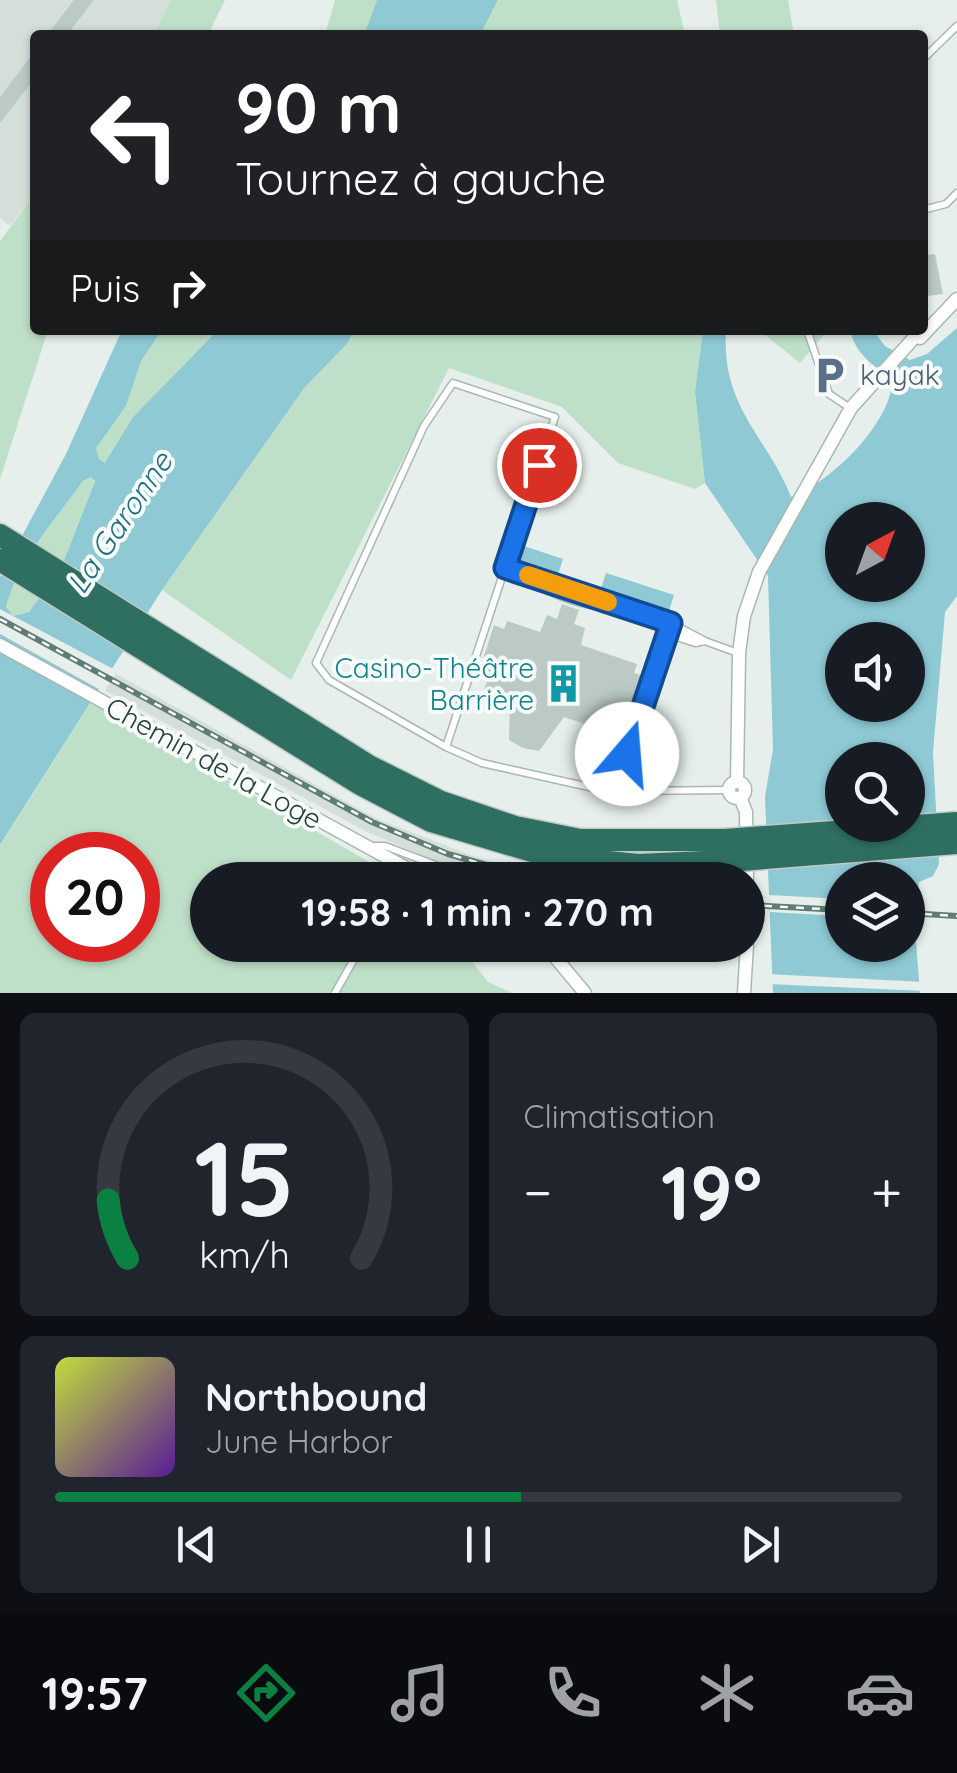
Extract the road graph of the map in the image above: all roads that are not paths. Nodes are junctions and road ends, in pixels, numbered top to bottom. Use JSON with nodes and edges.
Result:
{"nodes":[{"id":1,"x":957,"y":26,"type":"edge"},
{"id":2,"x":928,"y":54,"type":"edge"},
{"id":3,"x":957,"y":193,"type":"edge"},
{"id":4,"x":928,"y":209,"type":"edge"},
{"id":5,"x":957,"y":288,"type":"edge"},
{"id":6,"x":957,"y":298,"type":"edge"},
{"id":7,"x":928,"y":322,"type":"edge"},
{"id":8,"x":928,"y":326,"type":"edge"},
{"id":9,"x":809,"y":335,"type":"edge"},
{"id":10,"x":917,"y":335,"type":"edge"},
{"id":11,"x":919,"y":335,"type":"edge"},
{"id":12,"x":908,"y":346,"type":"junction"},
{"id":13,"x":877,"y":378,"type":"junction"},
{"id":14,"x":851,"y":408,"type":"junction"},
{"id":15,"x":824,"y":456,"type":"junction"},
{"id":16,"x":0,"y":535,"type":"edge"},
{"id":17,"x":0,"y":560,"type":"edge"},
{"id":18,"x":504,"y":570,"type":"junction"},
{"id":19,"x":669,"y":628,"type":"junction"},
{"id":20,"x":0,"y":644,"type":"edge"},
{"id":21,"x":739,"y":653,"type":"junction"},
{"id":22,"x":292,"y":729,"type":"junction"},
{"id":23,"x":446,"y":747,"type":"junction"},
{"id":24,"x":615,"y":786,"type":"junction"},
{"id":25,"x":735,"y":789,"type":"junction"},
{"id":26,"x":957,"y":822,"type":"edge"},
{"id":27,"x":957,"y":844,"type":"edge"},
{"id":28,"x":368,"y":851,"type":"junction"},
{"id":29,"x":726,"y":851,"type":"junction"},
{"id":30,"x":391,"y":862,"type":"edge"},
{"id":31,"x":427,"y":862,"type":"edge"},
{"id":32,"x":746,"y":862,"type":"edge"},
{"id":33,"x":352,"y":962,"type":"edge"},
{"id":34,"x":559,"y":962,"type":"edge"},
{"id":35,"x":746,"y":962,"type":"edge"},
{"id":36,"x":334,"y":993,"type":"edge"},
{"id":37,"x":585,"y":993,"type":"edge"},
{"id":38,"x":744,"y":993,"type":"edge"}],
"edges":[{"from":1,"to":2,"type":"lane"},
{"from":3,"to":4,"type":"lane"},
{"from":5,"to":7,"type":"street"},
{"from":6,"to":8,"type":"street"},
{"from":9,"to":14,"type":"lane"},
{"from":10,"to":12,"type":"street"},
{"from":11,"to":12,"type":"street"},
{"from":12,"to":13,"type":"street"},
{"from":13,"to":14,"type":"street"},
{"from":13,"to":15,"type":"street"},
{"from":14,"to":15,"type":"street"},
{"from":15,"to":21,"type":"street"},
{"from":16,"to":22,"type":"highway"},
{"from":17,"to":22,"type":"highway"},
{"from":18,"to":19,"type":"lane"},
{"from":18,"to":23,"type":"lane"},
{"from":18,"to":23,"type":"lane"},
{"from":19,"to":21,"type":"lane"},
{"from":19,"to":24,"type":"lane"},
{"from":20,"to":28,"type":"street","name":"Chemin de la Loge"},
{"from":21,"to":25,"type":"street"},
{"from":22,"to":29,"type":"highway"},
{"from":23,"to":24,"type":"lane"},
{"from":24,"to":25,"type":"lane"},
{"from":25,"to":32,"type":"street"},
{"from":26,"to":29,"type":"highway","bridge":true},
{"from":27,"to":29,"type":"highway","bridge":true},
{"from":28,"to":30,"type":"street","name":"Chemin de la Loge"},
{"from":28,"to":31,"type":"lane"},
{"from":33,"to":36,"type":"lane"},
{"from":34,"to":37,"type":"street"},
{"from":35,"to":38,"type":"street"}]}
